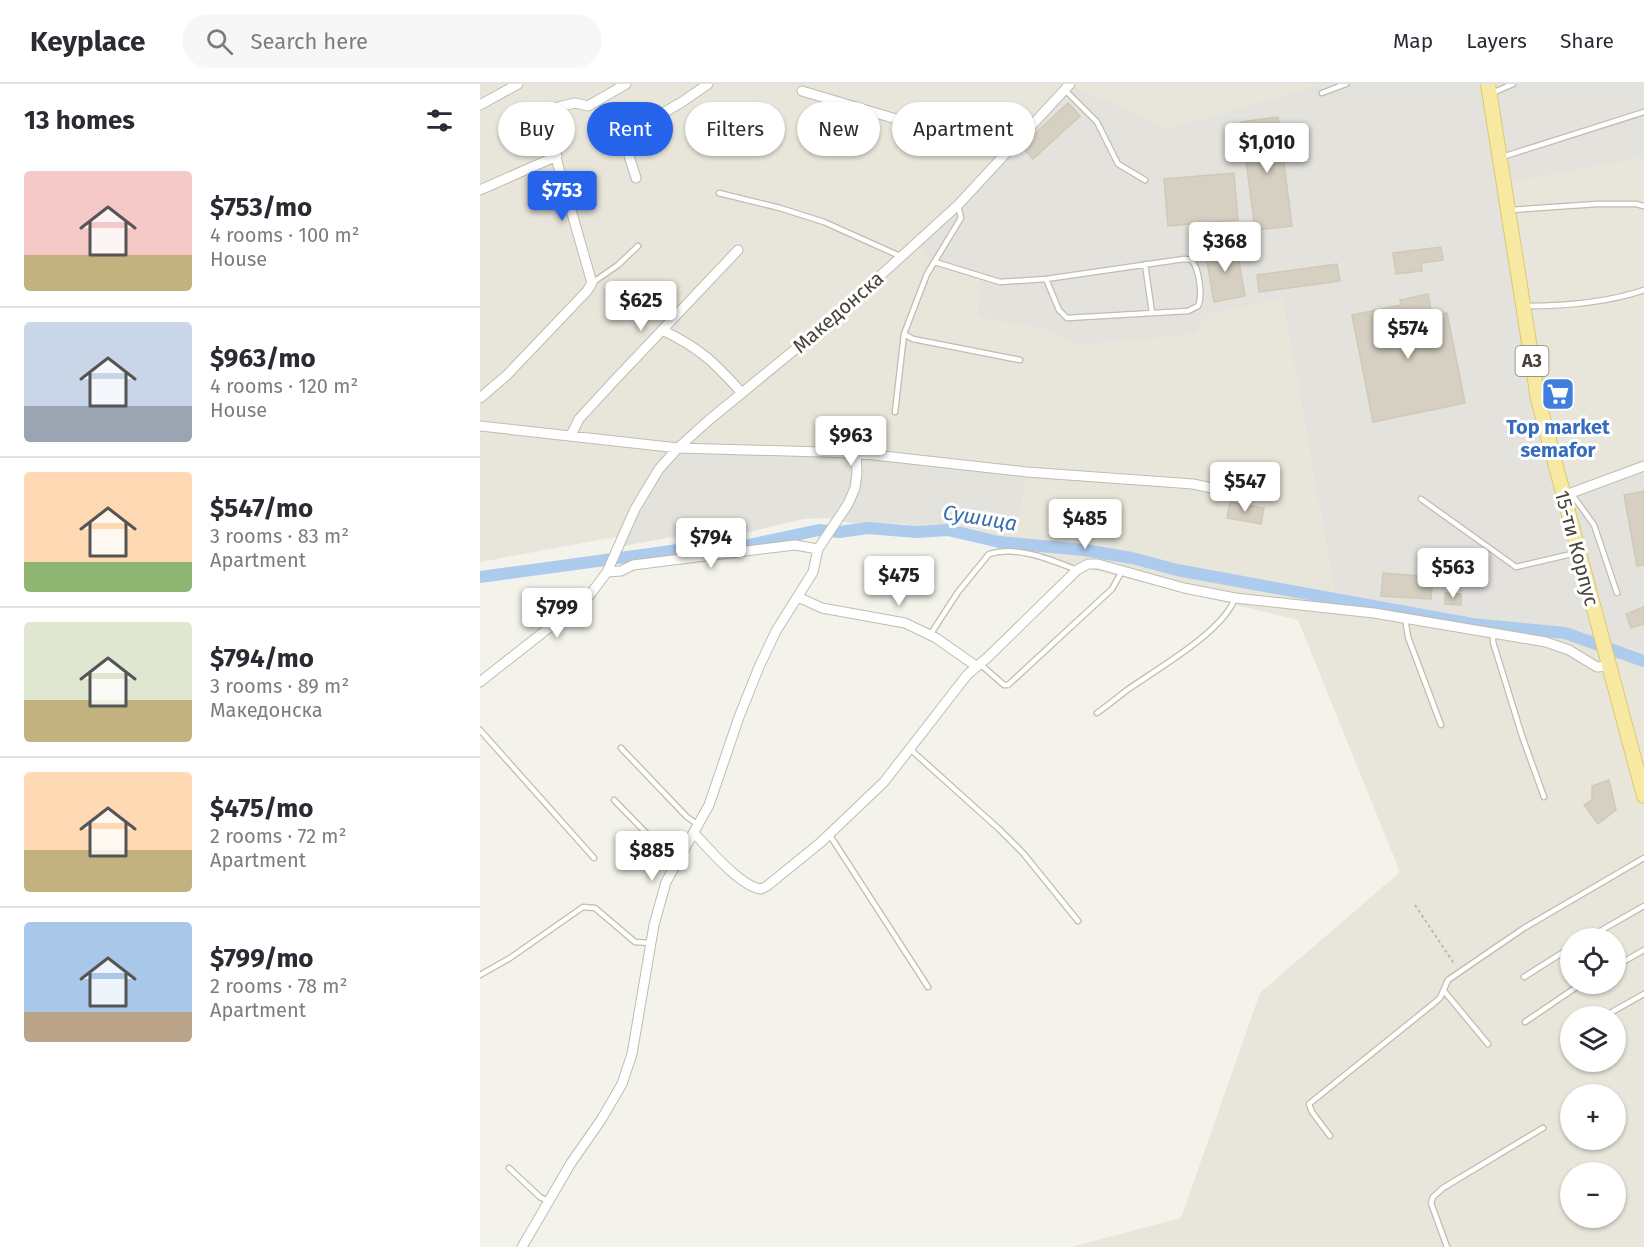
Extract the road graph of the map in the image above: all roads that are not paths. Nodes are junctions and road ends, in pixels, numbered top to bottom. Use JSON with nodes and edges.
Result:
{"nodes":[{"id":1,"x":518,"y":84,"type":"edge"},
{"id":2,"x":626,"y":84,"type":"edge"},
{"id":3,"x":708,"y":84,"type":"edge"},
{"id":4,"x":1346,"y":84,"type":"edge"},
{"id":5,"x":1513,"y":84,"type":"edge"},
{"id":6,"x":1068,"y":87,"type":"edge"},
{"id":7,"x":1489,"y":89,"type":"edge"},
{"id":8,"x":802,"y":91,"type":"dead end"},
{"id":9,"x":1322,"y":93,"type":"dead end"},
{"id":10,"x":480,"y":105,"type":"edge"},
{"id":11,"x":575,"y":105,"type":"edge"},
{"id":12,"x":1644,"y":112,"type":"edge"},
{"id":13,"x":892,"y":118,"type":"edge"},
{"id":14,"x":1035,"y":122,"type":"edge"},
{"id":15,"x":557,"y":156,"type":"joint"},
{"id":16,"x":1003,"y":156,"type":"edge"},
{"id":17,"x":1500,"y":158,"type":"junction"},
{"id":18,"x":636,"y":178,"type":"dead end"},
{"id":19,"x":1145,"y":180,"type":"dead end"},
{"id":20,"x":480,"y":190,"type":"edge"},
{"id":21,"x":719,"y":193,"type":"dead end"},
{"id":22,"x":958,"y":205,"type":"junction"},
{"id":23,"x":1644,"y":206,"type":"edge"},
{"id":24,"x":1508,"y":211,"type":"junction"},
{"id":25,"x":638,"y":246,"type":"dead end"},
{"id":26,"x":738,"y":250,"type":"dead end"},
{"id":27,"x":901,"y":257,"type":"junction"},
{"id":28,"x":935,"y":262,"type":"junction"},
{"id":29,"x":1145,"y":264,"type":"junction"},
{"id":30,"x":1046,"y":279,"type":"junction"},
{"id":31,"x":592,"y":283,"type":"junction"},
{"id":32,"x":1644,"y":290,"type":"edge"},
{"id":33,"x":1523,"y":306,"type":"junction"},
{"id":34,"x":1152,"y":313,"type":"junction"},
{"id":35,"x":662,"y":330,"type":"junction"},
{"id":36,"x":904,"y":334,"type":"junction"},
{"id":37,"x":1020,"y":360,"type":"dead end"},
{"id":38,"x":742,"y":393,"type":"junction"},
{"id":39,"x":480,"y":398,"type":"edge"},
{"id":40,"x":895,"y":412,"type":"dead end"},
{"id":41,"x":480,"y":426,"type":"edge"},
{"id":42,"x":571,"y":435,"type":"junction"},
{"id":43,"x":678,"y":448,"type":"junction"},
{"id":44,"x":856,"y":453,"type":"junction"},
{"id":45,"x":1644,"y":466,"type":"edge"},
{"id":46,"x":1226,"y":491,"type":"dead end"},
{"id":47,"x":1567,"y":494,"type":"junction"},
{"id":48,"x":1421,"y":499,"type":"dead end"},
{"id":49,"x":818,"y":549,"type":"junction"},
{"id":50,"x":1579,"y":552,"type":"junction"},
{"id":51,"x":1077,"y":570,"type":"junction"},
{"id":52,"x":1122,"y":571,"type":"junction"},
{"id":53,"x":607,"y":572,"type":"junction"},
{"id":54,"x":1617,"y":593,"type":"dead end"},
{"id":55,"x":798,"y":597,"type":"junction"},
{"id":56,"x":1235,"y":598,"type":"junction"},
{"id":57,"x":1405,"y":618,"type":"junction"},
{"id":58,"x":1493,"y":634,"type":"junction"},
{"id":59,"x":930,"y":635,"type":"junction"},
{"id":60,"x":1608,"y":663,"type":"junction"},
{"id":61,"x":978,"y":665,"type":"junction"},
{"id":62,"x":480,"y":682,"type":"edge"},
{"id":63,"x":1097,"y":713,"type":"dead end"},
{"id":64,"x":1442,"y":725,"type":"dead end"},
{"id":65,"x":480,"y":730,"type":"edge"},
{"id":66,"x":621,"y":748,"type":"dead end"},
{"id":67,"x":910,"y":749,"type":"junction"},
{"id":68,"x":1640,"y":761,"type":"edge"},
{"id":69,"x":1644,"y":796,"type":"edge"},
{"id":70,"x":1544,"y":797,"type":"dead end"},
{"id":71,"x":614,"y":800,"type":"dead end"},
{"id":72,"x":696,"y":829,"type":"junction"},
{"id":73,"x":829,"y":834,"type":"junction"},
{"id":74,"x":594,"y":858,"type":"dead end"},
{"id":75,"x":1644,"y":858,"type":"edge"},
{"id":76,"x":677,"y":860,"type":"junction"},
{"id":77,"x":1644,"y":906,"type":"edge"},
{"id":78,"x":1078,"y":921,"type":"dead end"},
{"id":79,"x":1605,"y":928,"type":"edge"},
{"id":80,"x":651,"y":943,"type":"junction"},
{"id":81,"x":1644,"y":950,"type":"edge"},
{"id":82,"x":1560,"y":954,"type":"edge"},
{"id":83,"x":1626,"y":960,"type":"edge"},
{"id":84,"x":480,"y":975,"type":"edge"},
{"id":85,"x":1524,"y":977,"type":"dead end"},
{"id":86,"x":928,"y":987,"type":"dead end"},
{"id":87,"x":1444,"y":990,"type":"junction"},
{"id":88,"x":1566,"y":994,"type":"edge"},
{"id":89,"x":1644,"y":994,"type":"edge"},
{"id":90,"x":1623,"y":1006,"type":"edge"},
{"id":91,"x":1525,"y":1022,"type":"dead end"},
{"id":92,"x":1488,"y":1044,"type":"dead end"},
{"id":93,"x":1543,"y":1128,"type":"dead end"},
{"id":94,"x":1330,"y":1136,"type":"dead end"},
{"id":95,"x":509,"y":1168,"type":"dead end"},
{"id":96,"x":549,"y":1201,"type":"junction"},
{"id":97,"x":522,"y":1247,"type":"edge"},
{"id":98,"x":1448,"y":1247,"type":"edge"}],
"edges":[{"from":1,"to":10,"type":"street"},
{"from":2,"to":11,"type":"street"},
{"from":3,"to":18,"type":"street"},
{"from":4,"to":9,"type":"lane"},
{"from":5,"to":7,"type":"lane"},
{"from":6,"to":14,"type":"street","name":"Македонска"},
{"from":6,"to":19,"type":"lane"},
{"from":7,"to":17,"type":"main road","name":"15-ти Корпус","number":"A3"},
{"from":8,"to":13,"type":"street"},
{"from":12,"to":17,"type":"lane"},
{"from":15,"to":20,"type":"street"},
{"from":15,"to":31,"type":"street"},
{"from":16,"to":22,"type":"street","name":"Македонска"},
{"from":17,"to":24,"type":"main road","name":"15-ти Корпус","number":"A3"},
{"from":21,"to":27,"type":"lane"},
{"from":22,"to":27,"type":"street","name":"Македонска"},
{"from":22,"to":28,"type":"lane"},
{"from":23,"to":24,"type":"lane"},
{"from":24,"to":33,"type":"main road","name":"15-ти Корпус","number":"A3"},
{"from":25,"to":31,"type":"lane"},
{"from":26,"to":35,"type":"street"},
{"from":27,"to":38,"type":"street","name":"Македонска"},
{"from":28,"to":30,"type":"lane"},
{"from":28,"to":36,"type":"lane"},
{"from":29,"to":30,"type":"lane"},
{"from":29,"to":34,"type":"lane"},
{"from":29,"to":34,"type":"lane"},
{"from":30,"to":34,"type":"lane"},
{"from":31,"to":39,"type":"street"},
{"from":32,"to":33,"type":"lane"},
{"from":33,"to":47,"type":"main road","name":"15-ти Корпус","number":"A3"},
{"from":35,"to":38,"type":"street"},
{"from":35,"to":42,"type":"street"},
{"from":36,"to":37,"type":"lane"},
{"from":36,"to":40,"type":"lane"},
{"from":38,"to":43,"type":"street","name":"Македонска"},
{"from":41,"to":42,"type":"street"},
{"from":42,"to":43,"type":"street"},
{"from":43,"to":44,"type":"street"},
{"from":43,"to":53,"type":"street","name":"Македонска"},
{"from":44,"to":46,"type":"street"},
{"from":44,"to":49,"type":"street"},
{"from":45,"to":47,"type":"street"},
{"from":47,"to":50,"type":"main road","name":"15-ти Корпус","number":"A3"},
{"from":47,"to":54,"type":"lane"},
{"from":48,"to":50,"type":"lane"},
{"from":49,"to":53,"type":"street"},
{"from":49,"to":55,"type":"street"},
{"from":50,"to":60,"type":"main road","name":"15-ти Корпус","number":"A3"},
{"from":51,"to":52,"type":"street"},
{"from":51,"to":59,"type":"lane"},
{"from":51,"to":61,"type":"street"},
{"from":52,"to":56,"type":"street"},
{"from":52,"to":61,"type":"lane"},
{"from":53,"to":62,"type":"street","name":"Македонска"},
{"from":55,"to":59,"type":"street"},
{"from":55,"to":72,"type":"street"},
{"from":56,"to":57,"type":"street"},
{"from":56,"to":63,"type":"lane"},
{"from":57,"to":58,"type":"street"},
{"from":57,"to":64,"type":"lane"},
{"from":58,"to":60,"type":"street"},
{"from":58,"to":70,"type":"lane"},
{"from":59,"to":61,"type":"street"},
{"from":60,"to":68,"type":"main road","name":"15-ти Корпус","number":"A3"},
{"from":61,"to":67,"type":"street"},
{"from":65,"to":74,"type":"lane"},
{"from":66,"to":72,"type":"lane"},
{"from":67,"to":73,"type":"street"},
{"from":67,"to":78,"type":"lane"},
{"from":68,"to":69,"type":"main road","name":"15-ти Корпус","number":"A3"},
{"from":71,"to":76,"type":"lane"},
{"from":72,"to":73,"type":"street"},
{"from":72,"to":76,"type":"street"},
{"from":73,"to":86,"type":"lane"},
{"from":75,"to":87,"type":"lane"},
{"from":76,"to":80,"type":"street"},
{"from":77,"to":79,"type":"lane"},
{"from":80,"to":84,"type":"lane"},
{"from":80,"to":96,"type":"street"},
{"from":81,"to":83,"type":"lane"},
{"from":82,"to":85,"type":"lane"},
{"from":87,"to":92,"type":"lane"},
{"from":87,"to":94,"type":"lane"},
{"from":88,"to":91,"type":"lane"},
{"from":89,"to":90,"type":"lane"},
{"from":93,"to":98,"type":"lane"},
{"from":95,"to":96,"type":"lane"},
{"from":96,"to":97,"type":"street"}]}
